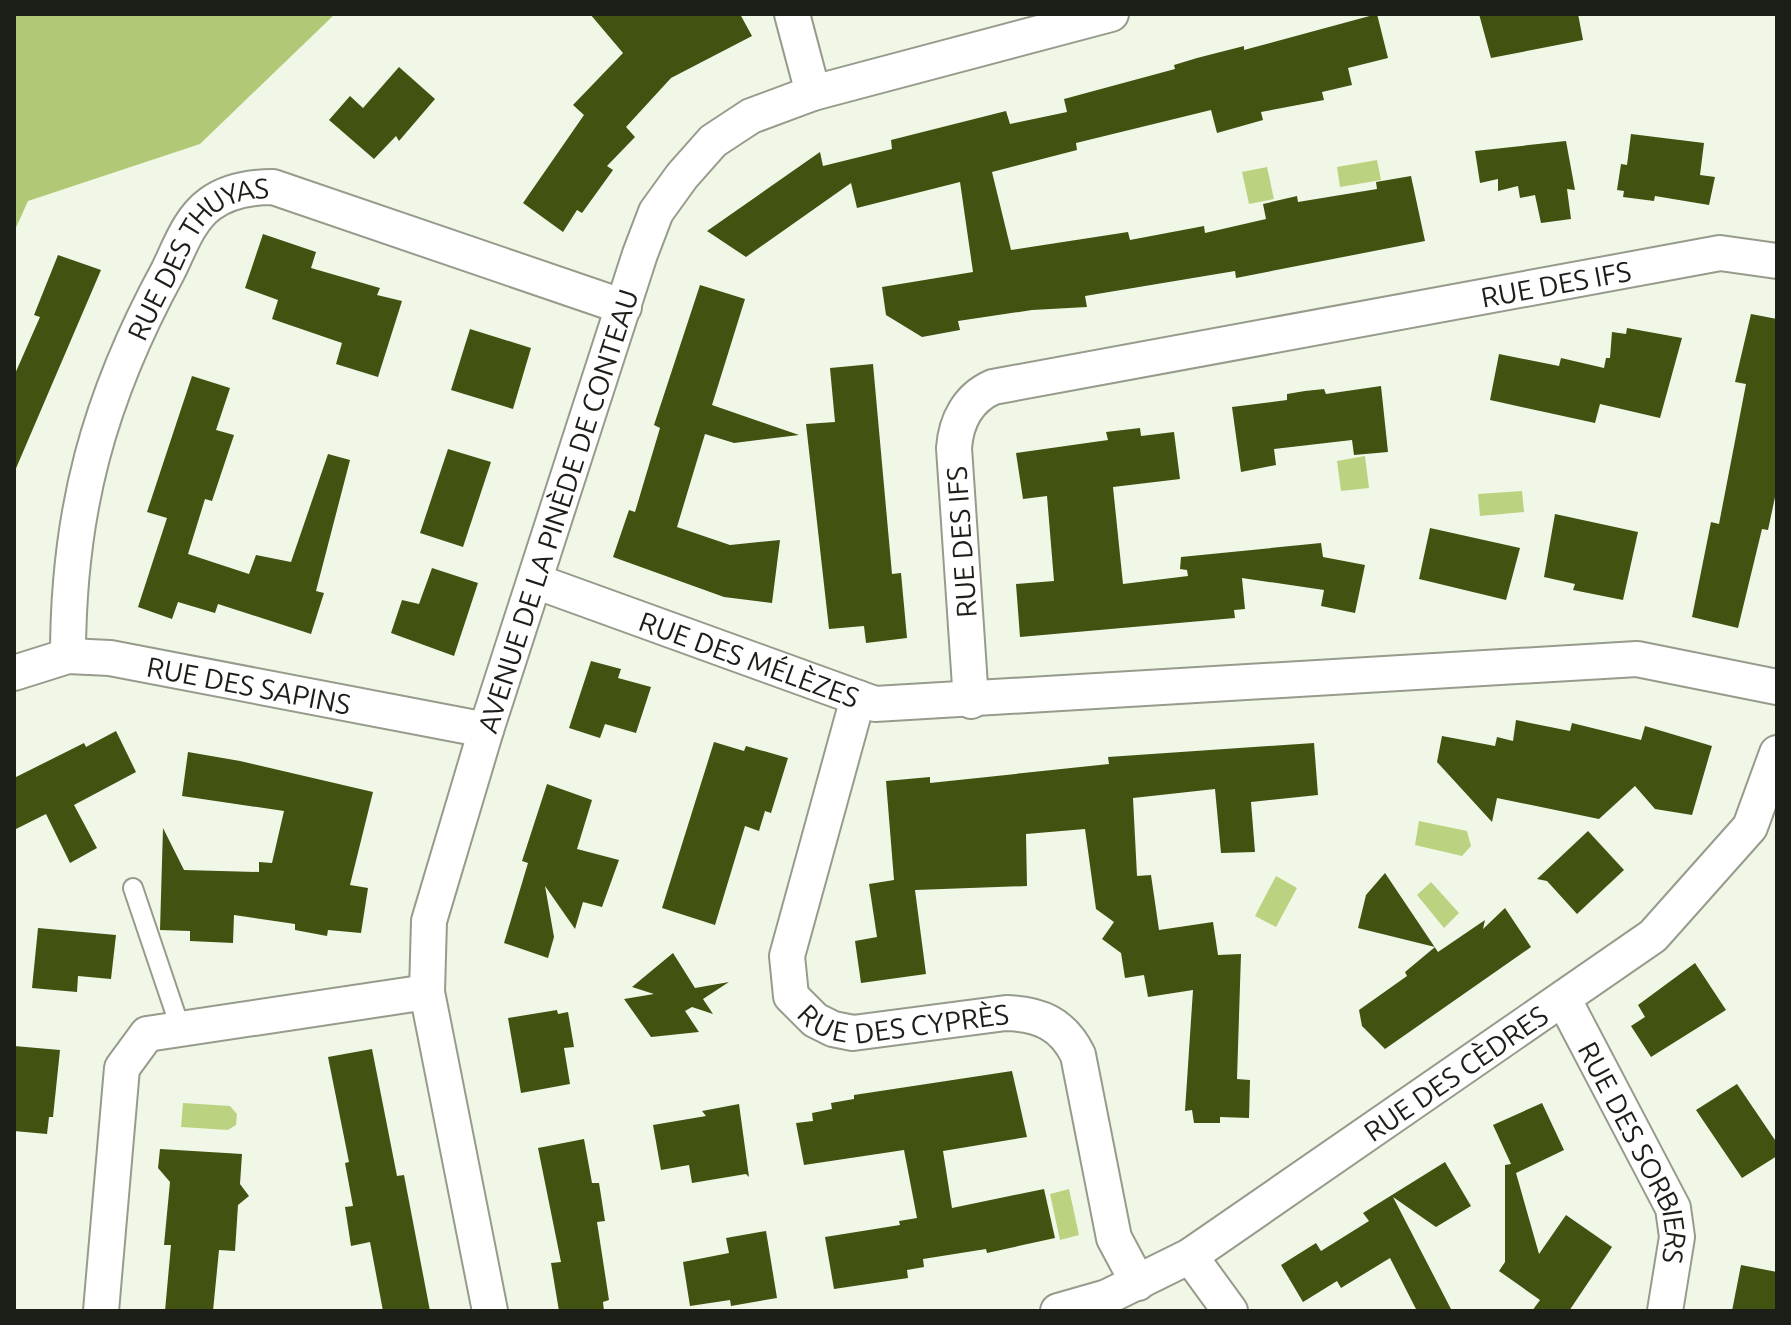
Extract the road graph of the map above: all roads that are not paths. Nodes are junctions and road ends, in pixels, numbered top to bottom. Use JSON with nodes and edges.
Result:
{"nodes":[{"id":1,"x":792,"y":14,"type":"edge"},
{"id":2,"x":1111,"y":14,"type":"edge"},
{"id":3,"x":813,"y":93,"type":"junction"},
{"id":4,"x":1777,"y":261,"type":"edge"},
{"id":5,"x":624,"y":307,"type":"junction"},
{"id":6,"x":535,"y":581,"type":"junction"},
{"id":7,"x":68,"y":656,"type":"junction"},
{"id":8,"x":14,"y":673,"type":"edge"},
{"id":9,"x":1777,"y":687,"type":"edge"},
{"id":10,"x":858,"y":698,"type":"junction"},
{"id":11,"x":971,"y":701,"type":"junction"},
{"id":12,"x":486,"y":730,"type":"junction"},
{"id":13,"x":1777,"y":753,"type":"edge"},
{"id":14,"x":133,"y":888,"type":"dead end"},
{"id":15,"x":427,"y":992,"type":"junction"},
{"id":16,"x":1564,"y":1000,"type":"junction"},
{"id":17,"x":181,"y":1030,"type":"junction"},
{"id":18,"x":1190,"y":1256,"type":"junction"},
{"id":19,"x":1138,"y":1283,"type":"junction"},
{"id":20,"x":101,"y":1311,"type":"edge"},
{"id":21,"x":490,"y":1311,"type":"edge"},
{"id":22,"x":1058,"y":1311,"type":"edge"},
{"id":23,"x":1230,"y":1311,"type":"edge"},
{"id":24,"x":1665,"y":1311,"type":"edge"}],
"edges":[{"from":1,"to":3,"type":"street"},
{"from":2,"to":3,"type":"street","name":"AVENUE DE LA PINÈDE DE CONTEAU"},
{"from":3,"to":5,"type":"street","name":"AVENUE DE LA PINÈDE DE CONTEAU"},
{"from":4,"to":11,"type":"street","name":"RUE DES IFS"},
{"from":5,"to":6,"type":"street","name":"AVENUE DE LA PINÈDE DE CONTEAU"},
{"from":5,"to":7,"type":"street","name":"RUE DES THUYAS"},
{"from":6,"to":10,"type":"street","name":"RUE DES MÉLÈZES"},
{"from":6,"to":12,"type":"street","name":"AVENUE DE LA PINÈDE DE CONTEAU"},
{"from":7,"to":8,"type":"street","name":"RUE DES SAPINS"},
{"from":7,"to":12,"type":"street","name":"RUE DES SAPINS"},
{"from":9,"to":11,"type":"street"},
{"from":10,"to":11,"type":"street","name":"RUE DES MÉLÈZES"},
{"from":10,"to":19,"type":"street","name":"RUE DES CYPRÈS"},
{"from":12,"to":15,"type":"street","name":"AVENUE DE LA PINÈDE DE CONTEAU"},
{"from":13,"to":16,"type":"street","name":"RUE DES CÈDRES"},
{"from":14,"to":17,"type":"lane"},
{"from":15,"to":17,"type":"street"},
{"from":15,"to":21,"type":"street","name":"AVENUE DE LA PINÈDE DE CONTEAU"},
{"from":16,"to":18,"type":"street","name":"RUE DES CÈDRES"},
{"from":16,"to":24,"type":"street","name":"RUE DES SORBIERS"},
{"from":17,"to":20,"type":"street"},
{"from":18,"to":19,"type":"street","name":"RUE DES CÈDRES"},
{"from":18,"to":23,"type":"street"},
{"from":19,"to":22,"type":"street","name":"RUE DES CÈDRES"}]}
